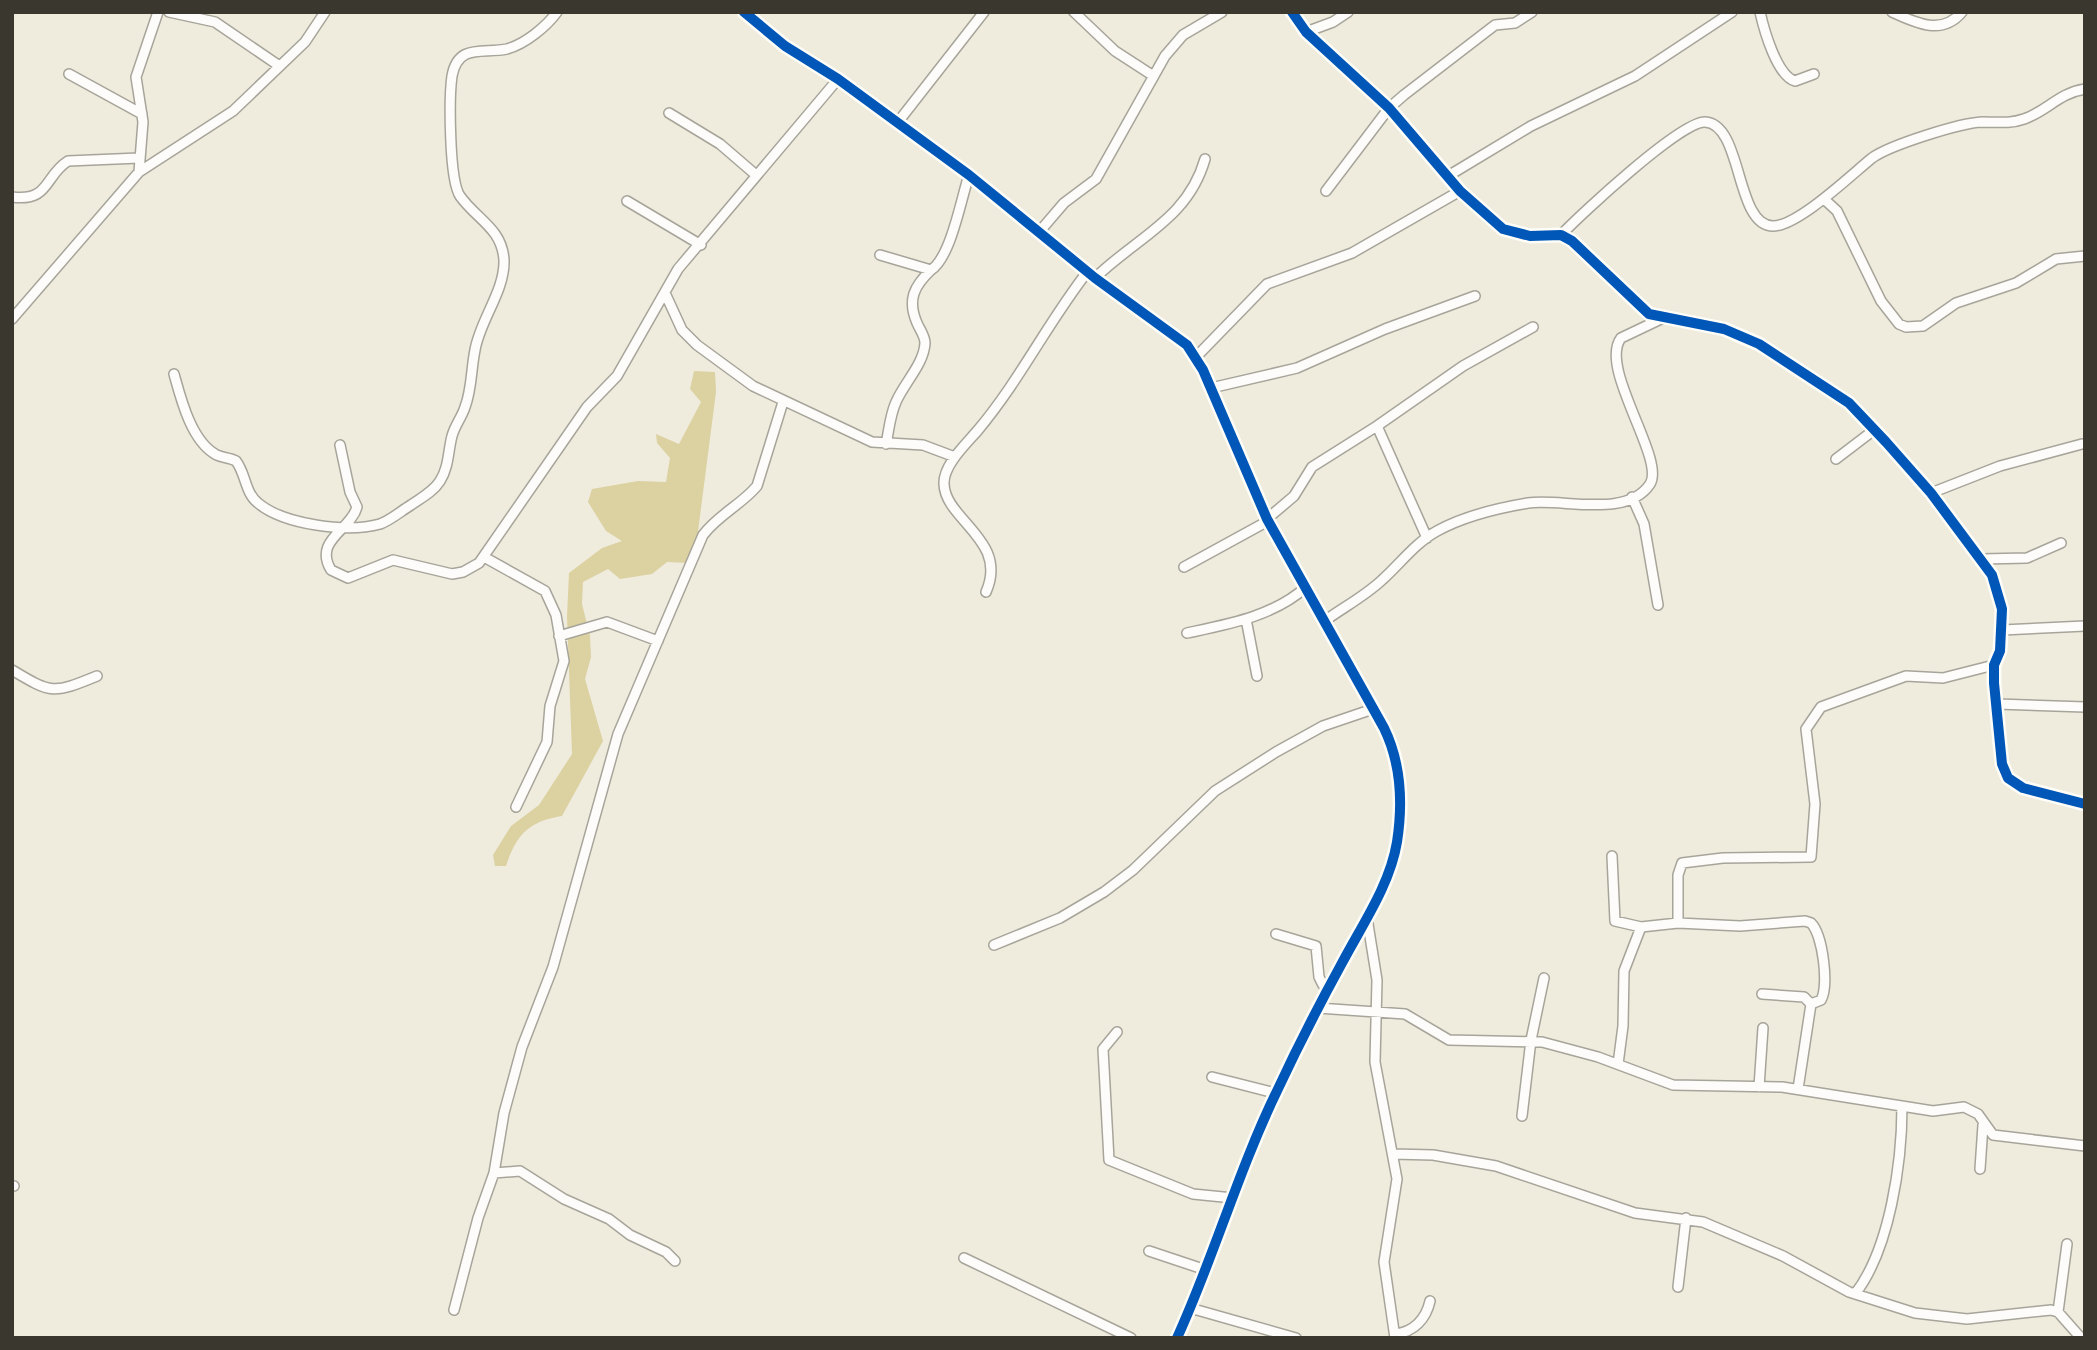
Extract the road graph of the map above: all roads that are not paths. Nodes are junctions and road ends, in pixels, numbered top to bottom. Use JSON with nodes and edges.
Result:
{"nodes":[{"id":1,"x":158,"y":12,"type":"edge"},
{"id":2,"x":169,"y":12,"type":"edge"},
{"id":3,"x":325,"y":12,"type":"edge"},
{"id":4,"x":558,"y":12,"type":"edge"},
{"id":5,"x":744,"y":12,"type":"edge"},
{"id":6,"x":984,"y":12,"type":"edge"},
{"id":7,"x":1074,"y":12,"type":"edge"},
{"id":8,"x":1222,"y":12,"type":"edge"},
{"id":9,"x":1292,"y":12,"type":"edge"},
{"id":10,"x":1348,"y":12,"type":"edge"},
{"id":11,"x":1532,"y":12,"type":"edge"},
{"id":12,"x":1732,"y":12,"type":"edge"},
{"id":13,"x":1760,"y":12,"type":"edge"},
{"id":14,"x":1892,"y":12,"type":"edge"},
{"id":15,"x":1962,"y":12,"type":"edge"},
{"id":16,"x":1306,"y":32,"type":"junction"},
{"id":17,"x":278,"y":65,"type":"junction"},
{"id":18,"x":69,"y":74,"type":"dead end"},
{"id":19,"x":1814,"y":74,"type":"dead end"},
{"id":20,"x":1152,"y":75,"type":"junction"},
{"id":21,"x":838,"y":79,"type":"junction"},
{"id":22,"x":2085,"y":89,"type":"edge"},
{"id":23,"x":1389,"y":108,"type":"junction"},
{"id":24,"x":669,"y":113,"type":"dead end"},
{"id":25,"x":142,"y":114,"type":"junction"},
{"id":26,"x":898,"y":122,"type":"junction"},
{"id":27,"x":139,"y":158,"type":"junction"},
{"id":28,"x":1205,"y":159,"type":"dead end"},
{"id":29,"x":1470,"y":164,"type":"junction"},
{"id":30,"x":1438,"y":165,"type":"junction"},
{"id":31,"x":139,"y":172,"type":"junction"},
{"id":32,"x":969,"y":174,"type":"junction"},
{"id":33,"x":756,"y":176,"type":"junction"},
{"id":34,"x":1448,"y":176,"type":"junction"},
{"id":35,"x":1326,"y":191,"type":"dead end"},
{"id":36,"x":1460,"y":191,"type":"junction"},
{"id":37,"x":12,"y":197,"type":"edge"},
{"id":38,"x":1824,"y":199,"type":"junction"},
{"id":39,"x":627,"y":201,"type":"dead end"},
{"id":40,"x":1040,"y":231,"type":"junction"},
{"id":41,"x":1560,"y":235,"type":"junction"},
{"id":42,"x":701,"y":245,"type":"junction"},
{"id":43,"x":880,"y":255,"type":"dead end"},
{"id":44,"x":2085,"y":256,"type":"edge"},
{"id":45,"x":931,"y":270,"type":"junction"},
{"id":46,"x":1091,"y":274,"type":"junction"},
{"id":47,"x":665,"y":293,"type":"junction"},
{"id":48,"x":1475,"y":296,"type":"dead end"},
{"id":49,"x":1662,"y":318,"type":"junction"},
{"id":50,"x":12,"y":319,"type":"edge"},
{"id":51,"x":1533,"y":327,"type":"dead end"},
{"id":52,"x":1196,"y":357,"type":"junction"},
{"id":53,"x":174,"y":374,"type":"dead end"},
{"id":54,"x":1211,"y":388,"type":"junction"},
{"id":55,"x":783,"y":402,"type":"junction"},
{"id":56,"x":1377,"y":426,"type":"junction"},
{"id":57,"x":1874,"y":430,"type":"junction"},
{"id":58,"x":886,"y":444,"type":"junction"},
{"id":59,"x":2082,"y":444,"type":"dead end"},
{"id":60,"x":340,"y":445,"type":"dead end"},
{"id":61,"x":955,"y":457,"type":"junction"},
{"id":62,"x":1836,"y":459,"type":"dead end"},
{"id":63,"x":1931,"y":492,"type":"junction"},
{"id":64,"x":1632,"y":498,"type":"junction"},
{"id":65,"x":1267,"y":520,"type":"junction"},
{"id":66,"x":340,"y":528,"type":"junction"},
{"id":67,"x":1427,"y":538,"type":"junction"},
{"id":68,"x":2061,"y":544,"type":"dead end"},
{"id":69,"x":484,"y":557,"type":"junction"},
{"id":70,"x":1982,"y":559,"type":"junction"},
{"id":71,"x":1184,"y":567,"type":"dead end"},
{"id":72,"x":1307,"y":587,"type":"junction"},
{"id":73,"x":986,"y":592,"type":"dead end"},
{"id":74,"x":1658,"y":605,"type":"dead end"},
{"id":75,"x":1245,"y":620,"type":"junction"},
{"id":76,"x":1326,"y":620,"type":"junction"},
{"id":77,"x":2085,"y":626,"type":"edge"},
{"id":78,"x":2002,"y":630,"type":"junction"},
{"id":79,"x":1187,"y":633,"type":"dead end"},
{"id":80,"x":559,"y":636,"type":"junction"},
{"id":81,"x":658,"y":641,"type":"junction"},
{"id":82,"x":1994,"y":665,"type":"junction"},
{"id":83,"x":12,"y":670,"type":"edge"},
{"id":84,"x":97,"y":676,"type":"dead end"},
{"id":85,"x":1257,"y":676,"type":"dead end"},
{"id":86,"x":1997,"y":704,"type":"junction"},
{"id":87,"x":2085,"y":707,"type":"edge"},
{"id":88,"x":1373,"y":709,"type":"junction"},
{"id":89,"x":2085,"y":804,"type":"edge"},
{"id":90,"x":516,"y":807,"type":"dead end"},
{"id":91,"x":1612,"y":856,"type":"dead end"},
{"id":92,"x":1367,"y":918,"type":"junction"},
{"id":93,"x":1678,"y":923,"type":"junction"},
{"id":94,"x":1641,"y":927,"type":"junction"},
{"id":95,"x":1276,"y":934,"type":"dead end"},
{"id":96,"x":994,"y":945,"type":"dead end"},
{"id":97,"x":1544,"y":978,"type":"dead end"},
{"id":98,"x":1329,"y":986,"type":"junction"},
{"id":99,"x":1762,"y":994,"type":"dead end"},
{"id":100,"x":1811,"y":1004,"type":"junction"},
{"id":101,"x":1318,"y":1008,"type":"junction"},
{"id":102,"x":1377,"y":1010,"type":"junction"},
{"id":103,"x":1763,"y":1028,"type":"dead end"},
{"id":104,"x":1117,"y":1032,"type":"dead end"},
{"id":105,"x":1531,"y":1040,"type":"junction"},
{"id":106,"x":1618,"y":1064,"type":"junction"},
{"id":107,"x":1212,"y":1077,"type":"dead end"},
{"id":108,"x":1759,"y":1087,"type":"junction"},
{"id":109,"x":1798,"y":1089,"type":"junction"},
{"id":110,"x":1275,"y":1093,"type":"junction"},
{"id":111,"x":1902,"y":1106,"type":"junction"},
{"id":112,"x":1522,"y":1116,"type":"dead end"},
{"id":113,"x":1983,"y":1123,"type":"junction"},
{"id":114,"x":2085,"y":1146,"type":"edge"},
{"id":115,"x":1393,"y":1154,"type":"junction"},
{"id":116,"x":1980,"y":1169,"type":"dead end"},
{"id":117,"x":494,"y":1173,"type":"junction"},
{"id":118,"x":1233,"y":1198,"type":"junction"},
{"id":119,"x":1686,"y":1218,"type":"junction"},
{"id":120,"x":2067,"y":1244,"type":"dead end"},
{"id":121,"x":1149,"y":1251,"type":"dead end"},
{"id":122,"x":964,"y":1258,"type":"dead end"},
{"id":123,"x":675,"y":1261,"type":"dead end"},
{"id":124,"x":1206,"y":1270,"type":"junction"},
{"id":125,"x":1678,"y":1287,"type":"dead end"},
{"id":126,"x":1855,"y":1294,"type":"junction"},
{"id":127,"x":1430,"y":1301,"type":"dead end"},
{"id":128,"x":1190,"y":1308,"type":"junction"},
{"id":129,"x":454,"y":1310,"type":"dead end"},
{"id":130,"x":2058,"y":1312,"type":"junction"},
{"id":131,"x":1395,"y":1336,"type":"edge"},
{"id":132,"x":1131,"y":1338,"type":"edge"},
{"id":133,"x":1177,"y":1338,"type":"edge"},
{"id":134,"x":1296,"y":1338,"type":"edge"},
{"id":135,"x":2081,"y":1338,"type":"edge"}],
"edges":[{"from":1,"to":25,"type":"street"},
{"from":2,"to":17,"type":"street"},
{"from":3,"to":17,"type":"street"},
{"from":4,"to":66,"type":"street"},
{"from":5,"to":21,"type":"street"},
{"from":6,"to":26,"type":"street"},
{"from":7,"to":20,"type":"street"},
{"from":8,"to":20,"type":"street"},
{"from":9,"to":16,"type":"street"},
{"from":10,"to":16,"type":"street"},
{"from":11,"to":23,"type":"street"},
{"from":12,"to":29,"type":"street"},
{"from":13,"to":19,"type":"street"},
{"from":14,"to":15,"type":"street"},
{"from":16,"to":23,"type":"street"},
{"from":17,"to":31,"type":"street"},
{"from":18,"to":25,"type":"street"},
{"from":20,"to":40,"type":"street"},
{"from":21,"to":26,"type":"street"},
{"from":21,"to":33,"type":"street"},
{"from":22,"to":38,"type":"street"},
{"from":23,"to":30,"type":"street"},
{"from":23,"to":35,"type":"street"},
{"from":24,"to":33,"type":"street"},
{"from":25,"to":27,"type":"street"},
{"from":26,"to":32,"type":"street"},
{"from":27,"to":31,"type":"street"},
{"from":27,"to":37,"type":"street"},
{"from":28,"to":46,"type":"street"},
{"from":29,"to":30,"type":"street"},
{"from":29,"to":34,"type":"street"},
{"from":30,"to":34,"type":"street"},
{"from":31,"to":50,"type":"street"},
{"from":32,"to":40,"type":"street"},
{"from":32,"to":45,"type":"street"},
{"from":33,"to":42,"type":"street"},
{"from":34,"to":36,"type":"street"},
{"from":36,"to":41,"type":"street"},
{"from":36,"to":52,"type":"street"},
{"from":38,"to":41,"type":"street"},
{"from":38,"to":44,"type":"street"},
{"from":39,"to":42,"type":"street"},
{"from":40,"to":46,"type":"street"},
{"from":41,"to":49,"type":"street"},
{"from":42,"to":47,"type":"street"},
{"from":43,"to":45,"type":"street"},
{"from":45,"to":58,"type":"street"},
{"from":46,"to":52,"type":"street"},
{"from":46,"to":61,"type":"street"},
{"from":47,"to":55,"type":"street"},
{"from":47,"to":69,"type":"street"},
{"from":48,"to":54,"type":"street"},
{"from":49,"to":57,"type":"street"},
{"from":49,"to":64,"type":"street"},
{"from":51,"to":56,"type":"street"},
{"from":52,"to":54,"type":"street"},
{"from":53,"to":66,"type":"street"},
{"from":54,"to":65,"type":"street"},
{"from":55,"to":58,"type":"street"},
{"from":55,"to":81,"type":"street"},
{"from":56,"to":65,"type":"street"},
{"from":56,"to":67,"type":"street"},
{"from":57,"to":62,"type":"street"},
{"from":57,"to":63,"type":"street"},
{"from":58,"to":61,"type":"street"},
{"from":59,"to":63,"type":"street"},
{"from":60,"to":66,"type":"street"},
{"from":61,"to":73,"type":"street"},
{"from":63,"to":70,"type":"street"},
{"from":64,"to":67,"type":"street"},
{"from":64,"to":74,"type":"street"},
{"from":65,"to":71,"type":"street"},
{"from":65,"to":72,"type":"street"},
{"from":66,"to":69,"type":"street"},
{"from":67,"to":76,"type":"street"},
{"from":68,"to":70,"type":"street"},
{"from":69,"to":80,"type":"street"},
{"from":70,"to":78,"type":"street"},
{"from":72,"to":75,"type":"street"},
{"from":72,"to":76,"type":"street"},
{"from":75,"to":79,"type":"street"},
{"from":75,"to":85,"type":"street"},
{"from":76,"to":88,"type":"street"},
{"from":77,"to":78,"type":"street"},
{"from":78,"to":82,"type":"street"},
{"from":80,"to":81,"type":"street"},
{"from":80,"to":90,"type":"street"},
{"from":81,"to":117,"type":"street"},
{"from":82,"to":86,"type":"street"},
{"from":82,"to":93,"type":"street"},
{"from":83,"to":84,"type":"street"},
{"from":86,"to":87,"type":"street"},
{"from":86,"to":89,"type":"street"},
{"from":88,"to":92,"type":"street"},
{"from":88,"to":96,"type":"street"},
{"from":91,"to":94,"type":"street"},
{"from":92,"to":98,"type":"street"},
{"from":92,"to":102,"type":"street"},
{"from":93,"to":94,"type":"street"},
{"from":93,"to":100,"type":"street"},
{"from":94,"to":106,"type":"street"},
{"from":95,"to":98,"type":"street"},
{"from":97,"to":105,"type":"street"},
{"from":98,"to":101,"type":"street"},
{"from":99,"to":100,"type":"street"},
{"from":100,"to":109,"type":"street"},
{"from":101,"to":102,"type":"street"},
{"from":101,"to":110,"type":"street"},
{"from":102,"to":105,"type":"street"},
{"from":102,"to":115,"type":"street"},
{"from":103,"to":108,"type":"street"},
{"from":104,"to":118,"type":"street"},
{"from":105,"to":106,"type":"street"},
{"from":105,"to":112,"type":"street"},
{"from":106,"to":108,"type":"street"},
{"from":107,"to":110,"type":"street"},
{"from":108,"to":109,"type":"street"},
{"from":109,"to":111,"type":"street"},
{"from":110,"to":118,"type":"street"},
{"from":111,"to":113,"type":"street"},
{"from":111,"to":126,"type":"street"},
{"from":113,"to":114,"type":"street"},
{"from":113,"to":116,"type":"street"},
{"from":115,"to":119,"type":"street"},
{"from":115,"to":131,"type":"street"},
{"from":117,"to":123,"type":"street"},
{"from":117,"to":129,"type":"street"},
{"from":118,"to":124,"type":"street"},
{"from":119,"to":125,"type":"street"},
{"from":119,"to":126,"type":"street"},
{"from":120,"to":130,"type":"street"},
{"from":121,"to":124,"type":"street"},
{"from":122,"to":132,"type":"street"},
{"from":124,"to":128,"type":"street"},
{"from":126,"to":130,"type":"street"},
{"from":127,"to":131,"type":"street"},
{"from":128,"to":133,"type":"street"},
{"from":128,"to":134,"type":"street"},
{"from":130,"to":135,"type":"street"}]}
